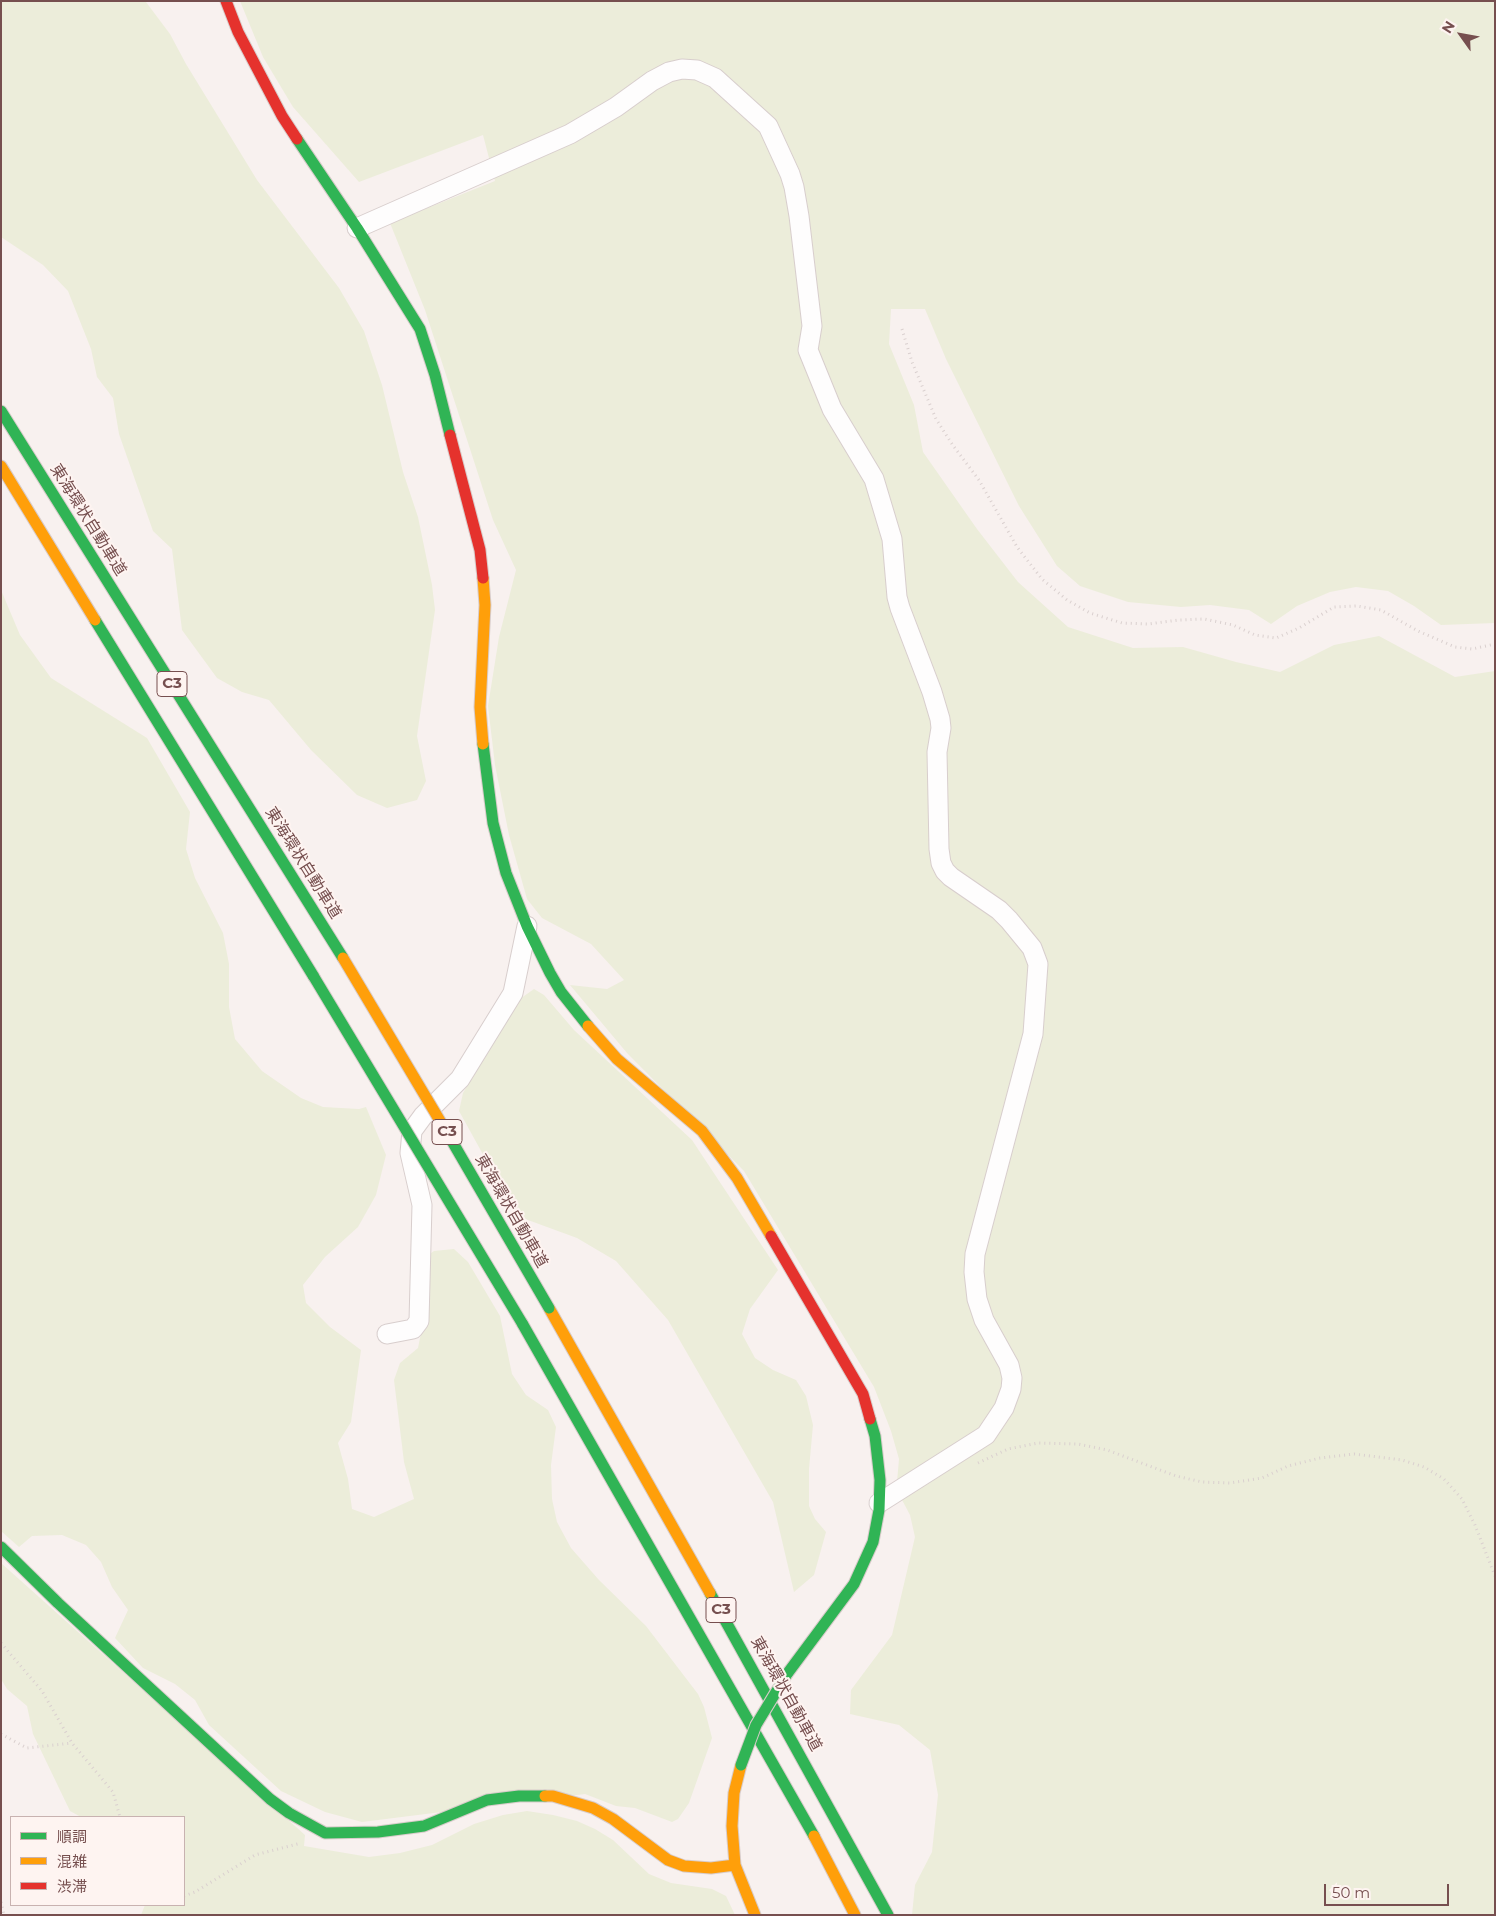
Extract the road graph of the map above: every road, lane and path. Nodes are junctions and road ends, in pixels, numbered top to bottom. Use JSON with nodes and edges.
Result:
{"nodes":[{"id":1,"x":226,"y":1,"type":"edge"},
{"id":2,"x":357,"y":228,"type":"junction"},
{"id":3,"x":902,"y":329,"type":"dead end"},
{"id":4,"x":1,"y":411,"type":"edge"},
{"id":5,"x":1,"y":466,"type":"edge"},
{"id":6,"x":1495,"y":644,"type":"edge"},
{"id":7,"x":527,"y":926,"type":"junction"},
{"id":8,"x":387,"y":1334,"type":"dead end"},
{"id":9,"x":972,"y":1466,"type":"dead end"},
{"id":10,"x":879,"y":1503,"type":"junction"},
{"id":11,"x":1,"y":1547,"type":"edge"},
{"id":12,"x":1495,"y":1576,"type":"edge"},
{"id":13,"x":1,"y":1642,"type":"edge"},
{"id":14,"x":1,"y":1734,"type":"edge"},
{"id":15,"x":72,"y":1743,"type":"junction"},
{"id":16,"x":120,"y":1816,"type":"edge"},
{"id":17,"x":325,"y":1833,"type":"junction"},
{"id":18,"x":735,"y":1865,"type":"junction"},
{"id":19,"x":185,"y":1896,"type":"edge"},
{"id":20,"x":1,"y":1902,"type":"edge"},
{"id":21,"x":4,"y":1915,"type":"edge"},
{"id":22,"x":755,"y":1915,"type":"edge"},
{"id":23,"x":855,"y":1915,"type":"edge"},
{"id":24,"x":888,"y":1915,"type":"edge"}],
"edges":[{"from":1,"to":2,"type":"main road"},
{"from":2,"to":7,"type":"main road"},
{"from":2,"to":10,"type":"street"},
{"from":3,"to":6,"type":"path"},
{"from":4,"to":24,"type":"main road","name":"東海環状自動車道","number":"C3","bridge":true},
{"from":5,"to":23,"type":"main road","number":"C3","bridge":true},
{"from":7,"to":8,"type":"street"},
{"from":7,"to":10,"type":"main road"},
{"from":9,"to":12,"type":"path"},
{"from":10,"to":18,"type":"main road","bridge":true},
{"from":11,"to":17,"type":"main road"},
{"from":13,"to":15,"type":"path"},
{"from":14,"to":15,"type":"path"},
{"from":15,"to":16,"type":"path"},
{"from":17,"to":18,"type":"main road"},
{"from":17,"to":19,"type":"path"},
{"from":18,"to":22,"type":"main road"},
{"from":20,"to":21,"type":"path"}]}
